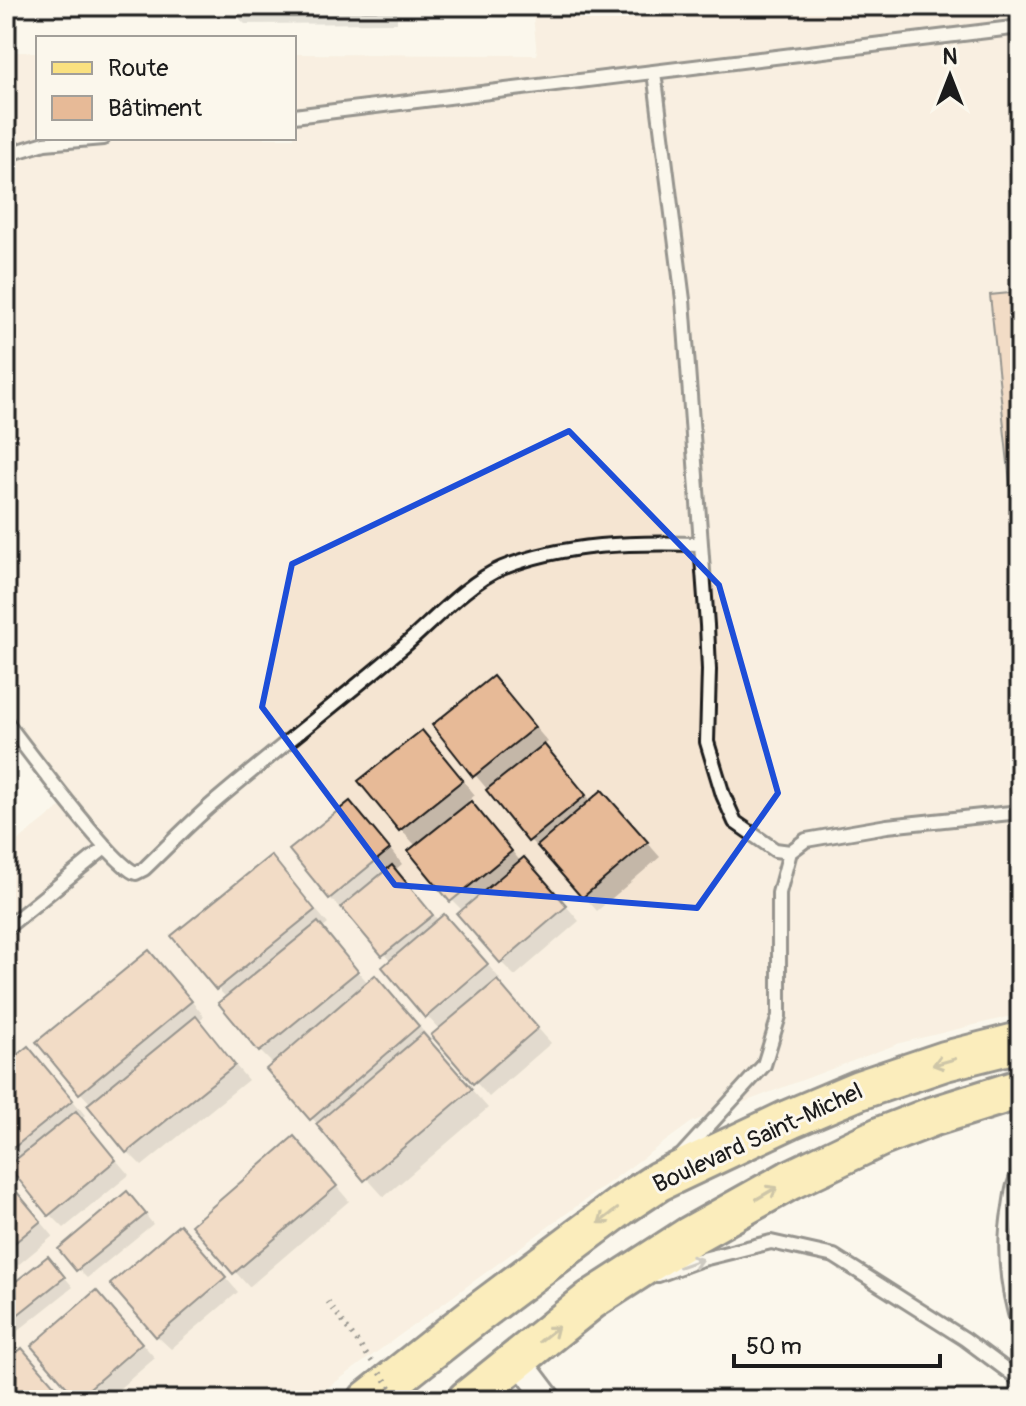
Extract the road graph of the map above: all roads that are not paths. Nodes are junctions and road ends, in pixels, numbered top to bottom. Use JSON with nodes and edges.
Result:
{"nodes":[{"id":1,"x":1020,"y":27,"type":"edge"},
{"id":2,"x":654,"y":72,"type":"junction"},
{"id":3,"x":296,"y":116,"type":"edge"},
{"id":4,"x":80,"y":140,"type":"edge"},
{"id":5,"x":6,"y":155,"type":"edge"},
{"id":6,"x":700,"y":544,"type":"junction"},
{"id":7,"x":6,"y":722,"type":"edge"},
{"id":8,"x":1020,"y":812,"type":"edge"},
{"id":9,"x":106,"y":847,"type":"junction"},
{"id":10,"x":790,"y":852,"type":"junction"},
{"id":11,"x":6,"y":928,"type":"edge"},
{"id":12,"x":1020,"y":1042,"type":"edge"},
{"id":13,"x":1020,"y":1089,"type":"edge"},
{"id":14,"x":1020,"y":1171,"type":"edge"},
{"id":15,"x":659,"y":1181,"type":"junction"},
{"id":16,"x":591,"y":1300,"type":"junction"},
{"id":17,"x":1020,"y":1331,"type":"edge"},
{"id":18,"x":518,"y":1359,"type":"junction"},
{"id":19,"x":1020,"y":1380,"type":"edge"},
{"id":20,"x":368,"y":1400,"type":"edge"},
{"id":21,"x":467,"y":1400,"type":"edge"},
{"id":22,"x":549,"y":1400,"type":"edge"}],
"edges":[{"from":1,"to":2,"type":"lane"},
{"from":2,"to":3,"type":"lane"},
{"from":2,"to":6,"type":"lane"},
{"from":4,"to":5,"type":"lane"},
{"from":6,"to":9,"type":"lane"},
{"from":6,"to":10,"type":"lane"},
{"from":7,"to":9,"type":"lane"},
{"from":8,"to":10,"type":"lane"},
{"from":9,"to":11,"type":"lane"},
{"from":10,"to":15,"type":"lane"},
{"from":12,"to":15,"type":"main road","name":"Boulevard Saint-Michel","one_way":true},
{"from":16,"to":13,"type":"main road","one_way":true},
{"from":14,"to":17,"type":"lane"},
{"from":15,"to":20,"type":"main road","name":"Boulevard Saint-Michel","one_way":true},
{"from":18,"to":16,"type":"main road","one_way":true},
{"from":16,"to":19,"type":"lane","one_way":true},
{"from":18,"to":21,"type":"main road"},
{"from":18,"to":22,"type":"street"}]}
